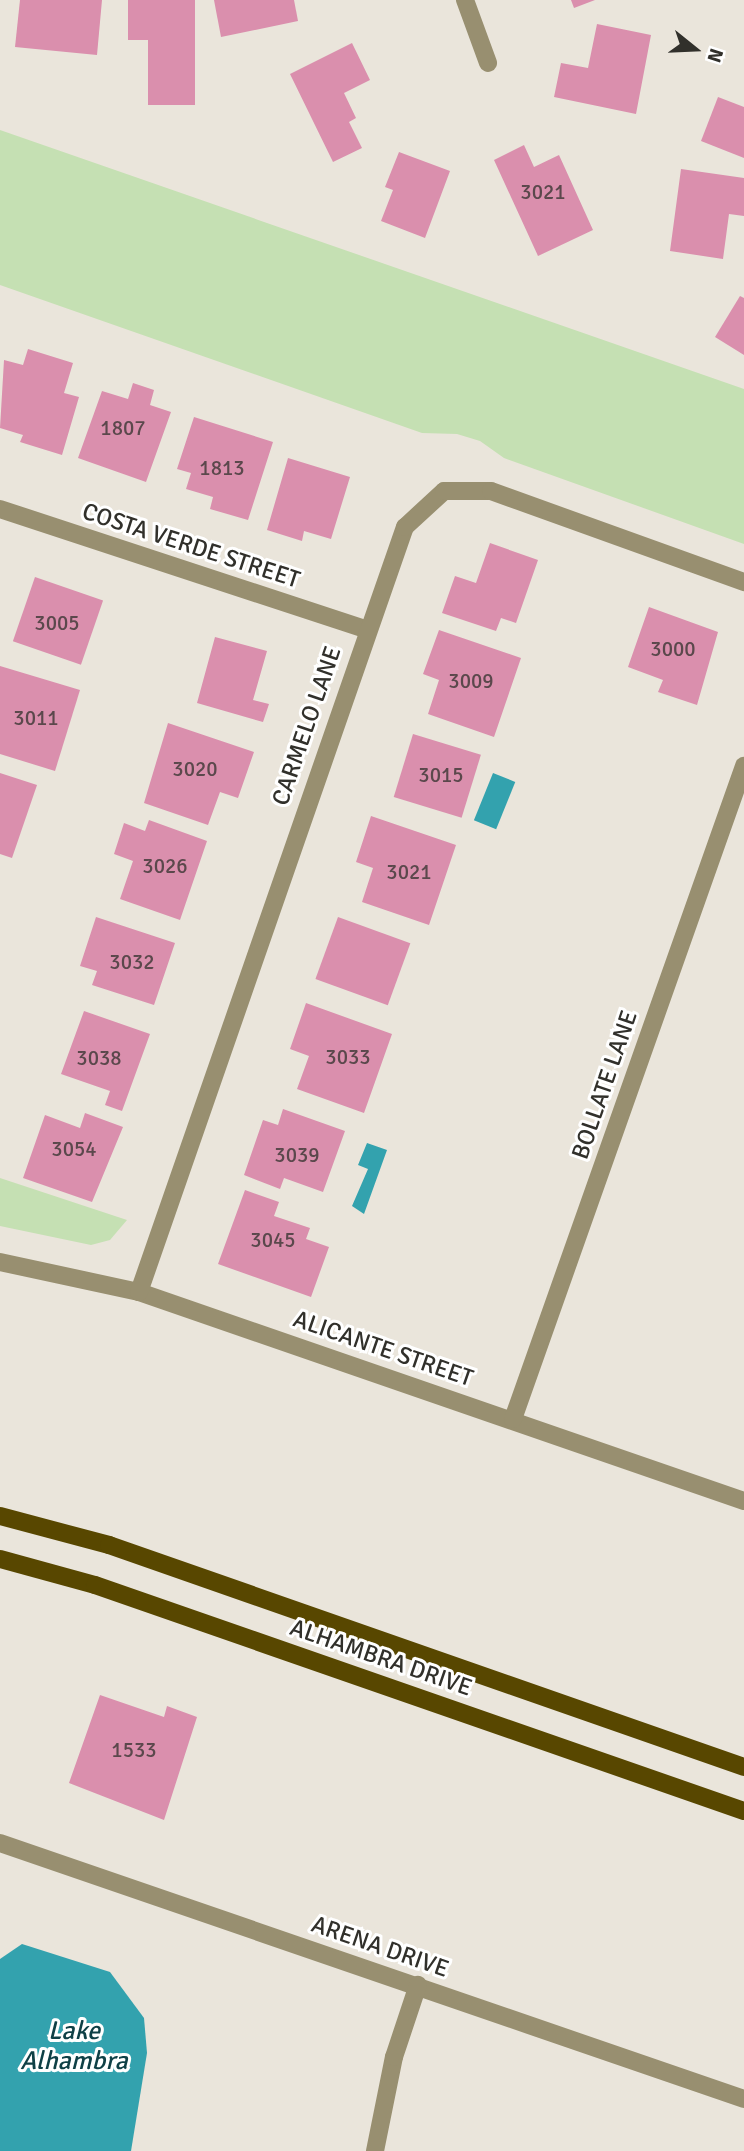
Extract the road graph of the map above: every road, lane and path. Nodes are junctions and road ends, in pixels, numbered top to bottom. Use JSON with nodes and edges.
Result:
{"nodes":[{"id":1,"x":465,"y":0,"type":"edge"},
{"id":2,"x":488,"y":63,"type":"dead end"},
{"id":3,"x":0,"y":509,"type":"edge"},
{"id":4,"x":744,"y":582,"type":"edge"},
{"id":5,"x":366,"y":629,"type":"junction"},
{"id":6,"x":744,"y":766,"type":"edge"},
{"id":7,"x":0,"y":1262,"type":"edge"},
{"id":8,"x":139,"y":1292,"type":"junction"},
{"id":9,"x":513,"y":1419,"type":"junction"},
{"id":10,"x":744,"y":1502,"type":"edge"},
{"id":11,"x":0,"y":1516,"type":"edge"},
{"id":12,"x":0,"y":1559,"type":"edge"},
{"id":13,"x":744,"y":1767,"type":"edge"},
{"id":14,"x":744,"y":1811,"type":"edge"},
{"id":15,"x":0,"y":1843,"type":"edge"},
{"id":16,"x":418,"y":1985,"type":"junction"},
{"id":17,"x":744,"y":2099,"type":"edge"},
{"id":18,"x":375,"y":2151,"type":"edge"}],
"edges":[{"from":1,"to":2,"type":"street"},
{"from":3,"to":5,"type":"street","name":"COSTA VERDE STREET"},
{"from":4,"to":5,"type":"street","name":"CARMELO LANE"},
{"from":5,"to":8,"type":"street","name":"CARMELO LANE"},
{"from":6,"to":9,"type":"street","name":"BOLLATE LANE"},
{"from":7,"to":8,"type":"street","name":"ALICANTE STREET"},
{"from":8,"to":9,"type":"street","name":"ALICANTE STREET"},
{"from":9,"to":10,"type":"street","name":"ALICANTE STREET"},
{"from":11,"to":13,"type":"main road","name":"ALHAMBRA DRIVE"},
{"from":12,"to":14,"type":"main road","name":"ALHAMBRA DRIVE"},
{"from":15,"to":16,"type":"street","name":"ARENA DRIVE"},
{"from":16,"to":17,"type":"street","name":"ARENA DRIVE"},
{"from":16,"to":18,"type":"street"}]}
